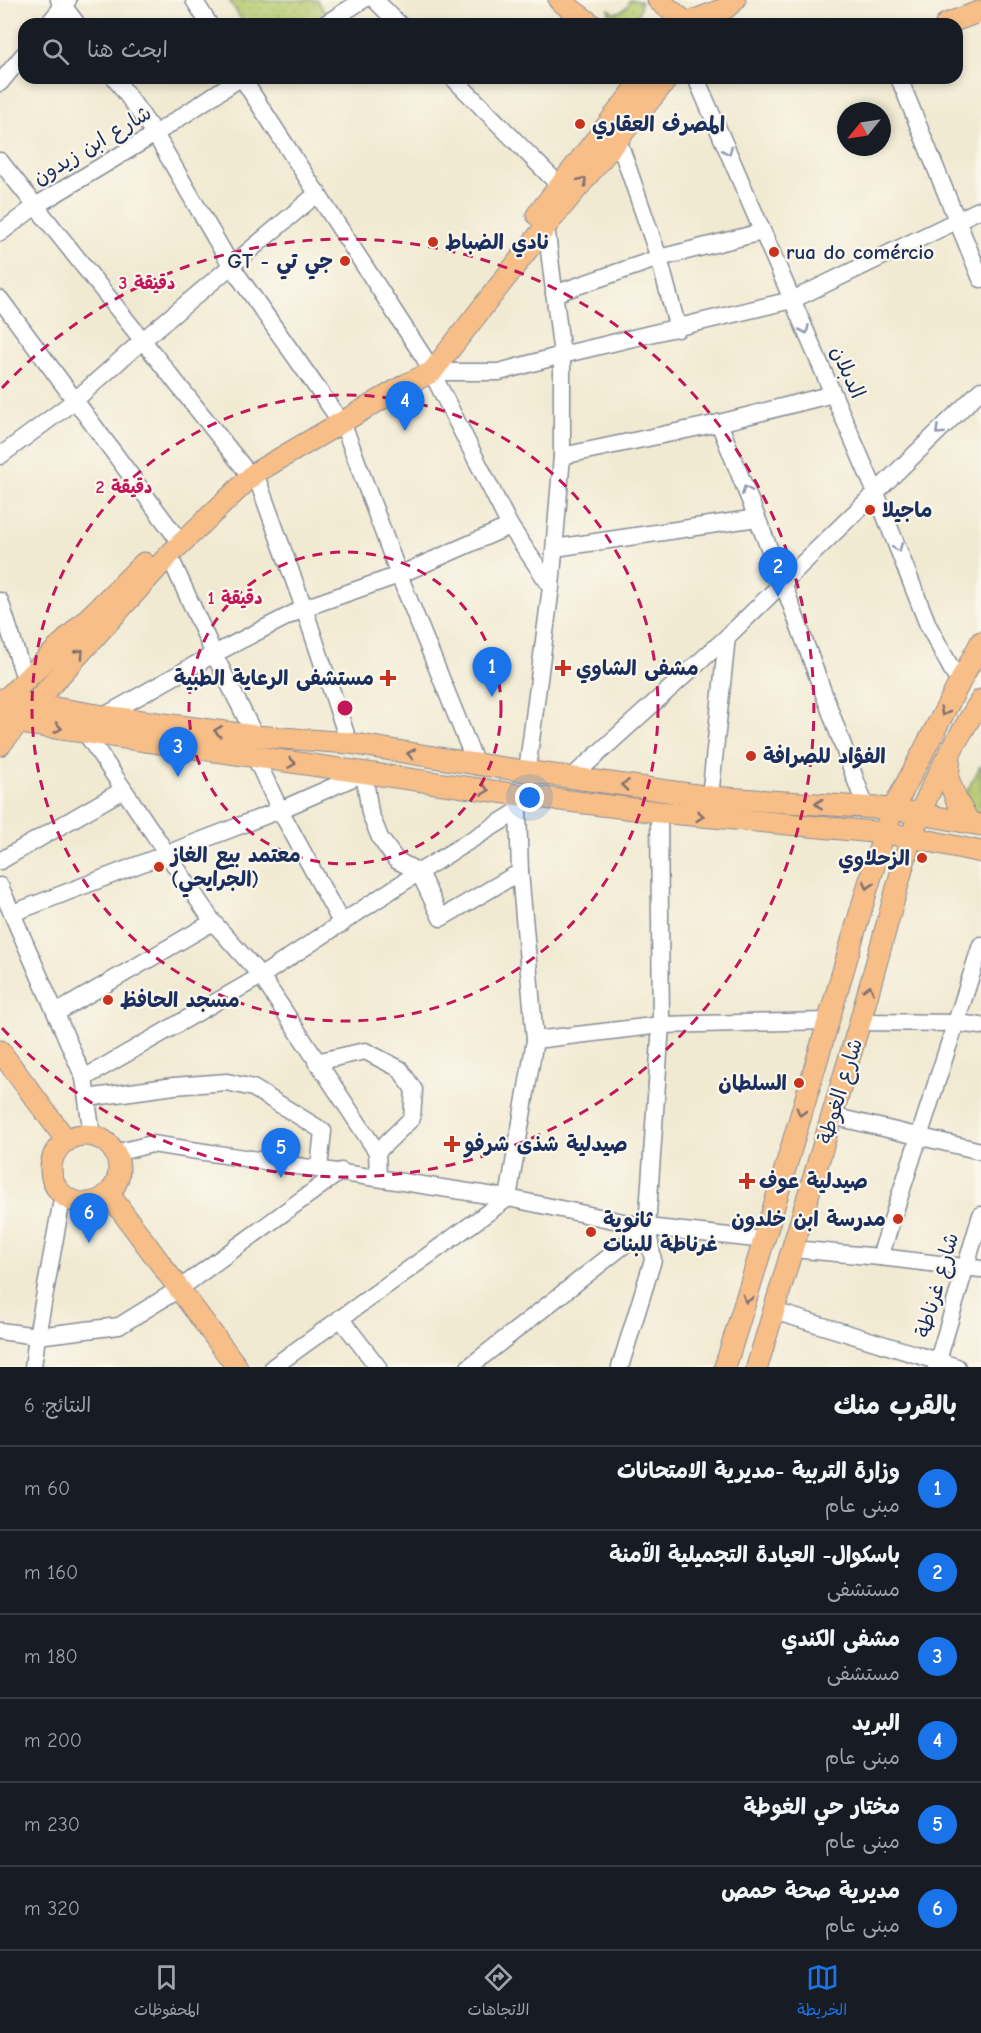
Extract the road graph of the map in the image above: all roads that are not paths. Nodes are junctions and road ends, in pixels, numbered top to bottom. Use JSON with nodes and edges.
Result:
{"nodes":[{"id":1,"x":194,"y":0,"type":"edge"},
{"id":2,"x":363,"y":0,"type":"edge"},
{"id":3,"x":375,"y":0,"type":"edge"},
{"id":4,"x":559,"y":0,"type":"edge"},
{"id":5,"x":63,"y":2,"type":"edge"},
{"id":6,"x":663,"y":7,"type":"edge"},
{"id":7,"x":730,"y":11,"type":"edge"},
{"id":8,"x":981,"y":11,"type":"edge"},
{"id":9,"x":52,"y":18,"type":"edge"},
{"id":10,"x":73,"y":18,"type":"edge"},
{"id":11,"x":205,"y":18,"type":"edge"},
{"id":12,"x":334,"y":18,"type":"edge"},
{"id":13,"x":393,"y":18,"type":"edge"},
{"id":14,"x":583,"y":18,"type":"edge"},
{"id":15,"x":678,"y":18,"type":"edge"},
{"id":16,"x":706,"y":18,"type":"edge"},
{"id":17,"x":962,"y":18,"type":"edge"},
{"id":18,"x":18,"y":61,"type":"edge"},
{"id":19,"x":0,"y":83,"type":"edge"},
{"id":20,"x":119,"y":84,"type":"edge"},
{"id":21,"x":232,"y":84,"type":"edge"},
{"id":22,"x":245,"y":84,"type":"edge"},
{"id":23,"x":459,"y":84,"type":"edge"},
{"id":24,"x":639,"y":84,"type":"edge"},
{"id":25,"x":663,"y":84,"type":"edge"},
{"id":26,"x":699,"y":84,"type":"edge"},
{"id":27,"x":901,"y":84,"type":"edge"},
{"id":28,"x":155,"y":134,"type":"junction"},
{"id":29,"x":618,"y":139,"type":"junction"},
{"id":30,"x":0,"y":161,"type":"edge"},
{"id":31,"x":560,"y":186,"type":"junction"},
{"id":32,"x":318,"y":193,"type":"junction"},
{"id":33,"x":37,"y":205,"type":"junction"},
{"id":34,"x":981,"y":209,"type":"edge"},
{"id":35,"x":957,"y":222,"type":"junction"},
{"id":36,"x":546,"y":226,"type":"junction"},
{"id":37,"x":762,"y":232,"type":"junction"},
{"id":38,"x":0,"y":233,"type":"edge"},
{"id":39,"x":659,"y":258,"type":"junction"},
{"id":40,"x":232,"y":267,"type":"junction"},
{"id":41,"x":981,"y":279,"type":"edge"},
{"id":42,"x":554,"y":294,"type":"junction"},
{"id":43,"x":0,"y":299,"type":"edge"},
{"id":44,"x":792,"y":300,"type":"junction"},
{"id":45,"x":678,"y":329,"type":"junction"},
{"id":46,"x":143,"y":340,"type":"junction"},
{"id":47,"x":562,"y":355,"type":"junction"},
{"id":48,"x":428,"y":366,"type":"junction"},
{"id":49,"x":981,"y":390,"type":"edge"},
{"id":50,"x":833,"y":394,"type":"junction"},
{"id":51,"x":74,"y":401,"type":"junction"},
{"id":52,"x":339,"y":418,"type":"junction"},
{"id":53,"x":719,"y":423,"type":"junction"},
{"id":54,"x":0,"y":456,"type":"edge"},
{"id":55,"x":562,"y":456,"type":"junction"},
{"id":56,"x":249,"y":471,"type":"junction"},
{"id":57,"x":876,"y":493,"type":"junction"},
{"id":58,"x":757,"y":518,"type":"junction"},
{"id":59,"x":510,"y":526,"type":"junction"},
{"id":60,"x":174,"y":534,"type":"junction"},
{"id":61,"x":555,"y":548,"type":"junction"},
{"id":62,"x":169,"y":555,"type":"junction"},
{"id":63,"x":399,"y":575,"type":"junction"},
{"id":64,"x":783,"y":583,"type":"junction"},
{"id":65,"x":551,"y":586,"type":"junction"},
{"id":66,"x":0,"y":601,"type":"edge"},
{"id":67,"x":304,"y":608,"type":"junction"},
{"id":68,"x":727,"y":637,"type":"junction"},
{"id":69,"x":981,"y":642,"type":"edge"},
{"id":70,"x":214,"y":654,"type":"junction"},
{"id":71,"x":26,"y":679,"type":"junction"},
{"id":72,"x":959,"y":683,"type":"junction"},
{"id":73,"x":981,"y":700,"type":"edge"},
{"id":74,"x":2,"y":702,"type":"edge"},
{"id":75,"x":33,"y":705,"type":"junction"},
{"id":76,"x":104,"y":716,"type":"junction"},
{"id":77,"x":10,"y":721,"type":"edge"},
{"id":78,"x":85,"y":732,"type":"junction"},
{"id":79,"x":255,"y":736,"type":"junction"},
{"id":80,"x":349,"y":743,"type":"junction"},
{"id":81,"x":0,"y":745,"type":"edge"},
{"id":82,"x":951,"y":749,"type":"junction"},
{"id":83,"x":255,"y":757,"type":"junction"},
{"id":84,"x":476,"y":764,"type":"junction"},
{"id":85,"x":527,"y":771,"type":"junction"},
{"id":86,"x":364,"y":773,"type":"junction"},
{"id":87,"x":571,"y":778,"type":"junction"},
{"id":88,"x":123,"y":790,"type":"junction"},
{"id":89,"x":710,"y":797,"type":"junction"},
{"id":90,"x":519,"y":803,"type":"junction"},
{"id":91,"x":866,"y":808,"type":"junction"},
{"id":92,"x":893,"y":809,"type":"junction"},
{"id":93,"x":280,"y":810,"type":"junction"},
{"id":94,"x":659,"y":812,"type":"junction"},
{"id":95,"x":919,"y":814,"type":"junction"},
{"id":96,"x":975,"y":824,"type":"edge"},
{"id":97,"x":884,"y":833,"type":"junction"},
{"id":98,"x":911,"y":837,"type":"junction"},
{"id":99,"x":981,"y":852,"type":"edge"},
{"id":100,"x":166,"y":853,"type":"junction"},
{"id":101,"x":0,"y":861,"type":"edge"},
{"id":102,"x":419,"y":872,"type":"junction"},
{"id":103,"x":520,"y":872,"type":"junction"},
{"id":104,"x":0,"y":886,"type":"edge"},
{"id":105,"x":13,"y":913,"type":"junction"},
{"id":106,"x":213,"y":922,"type":"junction"},
{"id":107,"x":342,"y":924,"type":"junction"},
{"id":108,"x":981,"y":945,"type":"edge"},
{"id":109,"x":261,"y":976,"type":"junction"},
{"id":110,"x":56,"y":1013,"type":"junction"},
{"id":111,"x":827,"y":1021,"type":"junction"},
{"id":112,"x":860,"y":1022,"type":"junction"},
{"id":113,"x":957,"y":1023,"type":"junction"},
{"id":114,"x":661,"y":1025,"type":"junction"},
{"id":115,"x":981,"y":1026,"type":"edge"},
{"id":116,"x":535,"y":1040,"type":"junction"},
{"id":117,"x":0,"y":1051,"type":"edge"},
{"id":118,"x":316,"y":1062,"type":"junction"},
{"id":119,"x":84,"y":1078,"type":"junction"},
{"id":120,"x":87,"y":1098,"type":"junction"},
{"id":121,"x":832,"y":1116,"type":"junction"},
{"id":122,"x":92,"y":1136,"type":"junction"},
{"id":123,"x":919,"y":1137,"type":"junction"},
{"id":124,"x":67,"y":1141,"type":"junction"},
{"id":125,"x":981,"y":1151,"type":"edge"},
{"id":126,"x":377,"y":1152,"type":"junction"},
{"id":127,"x":115,"y":1154,"type":"junction"},
{"id":128,"x":319,"y":1168,"type":"junction"},
{"id":129,"x":341,"y":1171,"type":"junction"},
{"id":130,"x":378,"y":1177,"type":"junction"},
{"id":131,"x":63,"y":1194,"type":"junction"},
{"id":132,"x":109,"y":1194,"type":"junction"},
{"id":133,"x":507,"y":1198,"type":"junction"},
{"id":134,"x":981,"y":1215,"type":"edge"},
{"id":135,"x":647,"y":1227,"type":"junction"},
{"id":136,"x":765,"y":1240,"type":"junction"},
{"id":137,"x":793,"y":1249,"type":"junction"},
{"id":138,"x":880,"y":1257,"type":"junction"},
{"id":139,"x":973,"y":1268,"type":"edge"},
{"id":140,"x":179,"y":1289,"type":"junction"},
{"id":141,"x":774,"y":1311,"type":"junction"},
{"id":142,"x":340,"y":1318,"type":"junction"},
{"id":143,"x":0,"y":1331,"type":"edge"},
{"id":144,"x":37,"y":1336,"type":"junction"},
{"id":145,"x":937,"y":1365,"type":"edge"},
{"id":146,"x":762,"y":1366,"type":"edge"},
{"id":147,"x":33,"y":1367,"type":"edge"},
{"id":148,"x":237,"y":1367,"type":"edge"},
{"id":149,"x":273,"y":1367,"type":"edge"},
{"id":150,"x":378,"y":1367,"type":"edge"},
{"id":151,"x":470,"y":1367,"type":"edge"},
{"id":152,"x":620,"y":1367,"type":"edge"},
{"id":153,"x":725,"y":1367,"type":"edge"},
{"id":154,"x":957,"y":1367,"type":"edge"}],
"edges":[{"from":1,"to":11,"type":"street"},
{"from":2,"to":12,"type":"street"},
{"from":3,"to":13,"type":"street"},
{"from":4,"to":14,"type":"main road"},
{"from":5,"to":9,"type":"street"},
{"from":5,"to":10,"type":"street"},
{"from":6,"to":15,"type":"main road"},
{"from":7,"to":16,"type":"main road"},
{"from":8,"to":17,"type":"main road"},
{"from":18,"to":19,"type":"street"},
{"from":20,"to":28,"type":"street"},
{"from":21,"to":28,"type":"street","name":"شارع ابن زيدون"},
{"from":22,"to":32,"type":"street"},
{"from":23,"to":31,"type":"street"},
{"from":24,"to":31,"type":"main road"},
{"from":25,"to":29,"type":"main road"},
{"from":26,"to":37,"type":"street","name":"الدبلان","one_way":true},
{"from":27,"to":35,"type":"street"},
{"from":28,"to":33,"type":"street","name":"شارع ابن زيدون"},
{"from":28,"to":40,"type":"street"},
{"from":36,"to":29,"type":"main road","one_way":true},
{"from":29,"to":39,"type":"street"},
{"from":30,"to":33,"type":"street"},
{"from":31,"to":48,"type":"main road"},
{"from":32,"to":40,"type":"street"},
{"from":32,"to":48,"type":"street"},
{"from":33,"to":38,"type":"street","name":"شارع ابن زيدون"},
{"from":33,"to":46,"type":"street"},
{"from":34,"to":35,"type":"street"},
{"from":35,"to":41,"type":"street"},
{"from":35,"to":44,"type":"street"},
{"from":36,"to":42,"type":"street"},
{"from":36,"to":48,"type":"main road"},
{"from":37,"to":39,"type":"street"},
{"from":37,"to":44,"type":"street","name":"الدبلان"},
{"from":39,"to":42,"type":"street"},
{"from":39,"to":45,"type":"street"},
{"from":40,"to":46,"type":"street"},
{"from":40,"to":52,"type":"street"},
{"from":42,"to":47,"type":"street"},
{"from":43,"to":51,"type":"street"},
{"from":44,"to":45,"type":"street"},
{"from":44,"to":50,"type":"street","name":"الدبلان","one_way":true},
{"from":45,"to":47,"type":"street"},
{"from":46,"to":51,"type":"street"},
{"from":46,"to":56,"type":"street"},
{"from":47,"to":48,"type":"street"},
{"from":47,"to":55,"type":"street"},
{"from":48,"to":52,"type":"main road"},
{"from":48,"to":59,"type":"street"},
{"from":49,"to":57,"type":"street","one_way":true},
{"from":50,"to":53,"type":"street"},
{"from":50,"to":57,"type":"street","name":"الدبلان"},
{"from":51,"to":54,"type":"street"},
{"from":51,"to":60,"type":"street"},
{"from":52,"to":56,"type":"main road"},
{"from":52,"to":63,"type":"street"},
{"from":53,"to":55,"type":"street"},
{"from":58,"to":53,"type":"street","one_way":true},
{"from":55,"to":61,"type":"street"},
{"from":56,"to":60,"type":"main road"},
{"from":56,"to":62,"type":"main road"},
{"from":56,"to":67,"type":"street"},
{"from":57,"to":64,"type":"street"},
{"from":57,"to":72,"type":"street","name":"الدبلان","one_way":true},
{"from":58,"to":61,"type":"street"},
{"from":58,"to":64,"type":"street"},
{"from":59,"to":63,"type":"street"},
{"from":59,"to":65,"type":"street"},
{"from":60,"to":71,"type":"main road"},
{"from":61,"to":65,"type":"street"},
{"from":62,"to":70,"type":"street"},
{"from":75,"to":62,"type":"main road","one_way":true},
{"from":63,"to":67,"type":"street"},
{"from":63,"to":84,"type":"street"},
{"from":64,"to":68,"type":"street"},
{"from":64,"to":91,"type":"street"},
{"from":65,"to":85,"type":"street"},
{"from":66,"to":71,"type":"street"},
{"from":67,"to":70,"type":"street"},
{"from":67,"to":80,"type":"street"},
{"from":68,"to":87,"type":"street"},
{"from":68,"to":89,"type":"street"},
{"from":69,"to":72,"type":"main road"},
{"from":70,"to":76,"type":"street"},
{"from":70,"to":79,"type":"street"},
{"from":71,"to":74,"type":"main road"},
{"from":72,"to":92,"type":"main road","one_way":true},
{"from":73,"to":82,"type":"main road","name":"شارع الغوطة"},
{"from":74,"to":75,"type":"main road"},
{"from":75,"to":76,"type":"main road"},
{"from":75,"to":77,"type":"main road"},
{"from":79,"to":76,"type":"main road","one_way":true},
{"from":77,"to":78,"type":"main road","one_way":true},
{"from":77,"to":81,"type":"main road"},
{"from":78,"to":83,"type":"main road"},
{"from":78,"to":88,"type":"street"},
{"from":79,"to":80,"type":"main road"},
{"from":84,"to":80,"type":"main road","one_way":true},
{"from":82,"to":95,"type":"main road","name":"شارع الغوطة"},
{"from":82,"to":96,"type":"main road"},
{"from":83,"to":86,"type":"main road","one_way":true},
{"from":83,"to":93,"type":"street"},
{"from":84,"to":85,"type":"main road"},
{"from":85,"to":87,"type":"main road"},
{"from":86,"to":90,"type":"main road","one_way":true},
{"from":86,"to":93,"type":"street"},
{"from":86,"to":102,"type":"street"},
{"from":89,"to":87,"type":"main road","one_way":true},
{"from":88,"to":100,"type":"street"},
{"from":88,"to":101,"type":"street"},
{"from":91,"to":89,"type":"main road","one_way":true},
{"from":90,"to":94,"type":"main road"},
{"from":90,"to":102,"type":"street"},
{"from":90,"to":103,"type":"street"},
{"from":91,"to":92,"type":"main road"},
{"from":92,"to":95,"type":"main road"},
{"from":92,"to":97,"type":"main road"},
{"from":93,"to":100,"type":"street"},
{"from":93,"to":107,"type":"street"},
{"from":94,"to":97,"type":"main road","one_way":true},
{"from":94,"to":114,"type":"street"},
{"from":95,"to":96,"type":"main road"},
{"from":95,"to":98,"type":"main road","name":"شارع الغوطة"},
{"from":97,"to":98,"type":"main road"},
{"from":97,"to":111,"type":"main road","one_way":true},
{"from":98,"to":99,"type":"main road"},
{"from":112,"to":98,"type":"main road","name":"شارع الغوطة","one_way":true},
{"from":100,"to":105,"type":"street"},
{"from":100,"to":106,"type":"street"},
{"from":102,"to":103,"type":"street"},
{"from":102,"to":107,"type":"street"},
{"from":103,"to":116,"type":"street"},
{"from":104,"to":105,"type":"street"},
{"from":105,"to":110,"type":"street"},
{"from":106,"to":109,"type":"street"},
{"from":106,"to":110,"type":"street"},
{"from":107,"to":109,"type":"street"},
{"from":108,"to":113,"type":"street"},
{"from":109,"to":118,"type":"street"},
{"from":109,"to":119,"type":"street"},
{"from":110,"to":119,"type":"street"},
{"from":111,"to":114,"type":"street"},
{"from":111,"to":136,"type":"main road","one_way":true},
{"from":112,"to":113,"type":"street"},
{"from":112,"to":121,"type":"main road","name":"شارع الغوطة"},
{"from":113,"to":115,"type":"street"},
{"from":113,"to":123,"type":"street"},
{"from":114,"to":116,"type":"street"},
{"from":114,"to":135,"type":"street"},
{"from":116,"to":133,"type":"street"},
{"from":117,"to":124,"type":"main road"},
{"from":118,"to":126,"type":"street"},
{"from":118,"to":126,"type":"street"},
{"from":119,"to":120,"type":"street"},
{"from":120,"to":122,"type":"street"},
{"from":120,"to":128,"type":"street"},
{"from":121,"to":123,"type":"street"},
{"from":121,"to":137,"type":"main road","name":"شارع الغوطة"},
{"from":122,"to":124,"type":"main road"},
{"from":122,"to":127,"type":"main road"},
{"from":123,"to":125,"type":"street"},
{"from":123,"to":138,"type":"street"},
{"from":124,"to":131,"type":"main road"},
{"from":126,"to":130,"type":"street"},
{"from":127,"to":128,"type":"street"},
{"from":127,"to":132,"type":"main road"},
{"from":128,"to":129,"type":"street"},
{"from":129,"to":130,"type":"street"},
{"from":129,"to":140,"type":"street"},
{"from":130,"to":133,"type":"street"},
{"from":131,"to":132,"type":"main road"},
{"from":131,"to":144,"type":"street"},
{"from":132,"to":140,"type":"main road"},
{"from":133,"to":135,"type":"street"},
{"from":133,"to":142,"type":"street"},
{"from":134,"to":139,"type":"street","name":"شارع غرناطة"},
{"from":135,"to":136,"type":"street"},
{"from":135,"to":151,"type":"street"},
{"from":135,"to":152,"type":"street"},
{"from":136,"to":153,"type":"main road","one_way":true},
{"from":137,"to":138,"type":"street"},
{"from":137,"to":141,"type":"main road","name":"شارع الغوطة"},
{"from":138,"to":139,"type":"street"},
{"from":139,"to":145,"type":"street","name":"شارع غرناطة"},
{"from":140,"to":144,"type":"street"},
{"from":140,"to":148,"type":"main road"},
{"from":141,"to":145,"type":"street"},
{"from":141,"to":146,"type":"main road","name":"شارع الغوطة"},
{"from":142,"to":149,"type":"street"},
{"from":142,"to":150,"type":"street"},
{"from":143,"to":144,"type":"street"},
{"from":144,"to":147,"type":"street"},
{"from":145,"to":154,"type":"street"}]}
